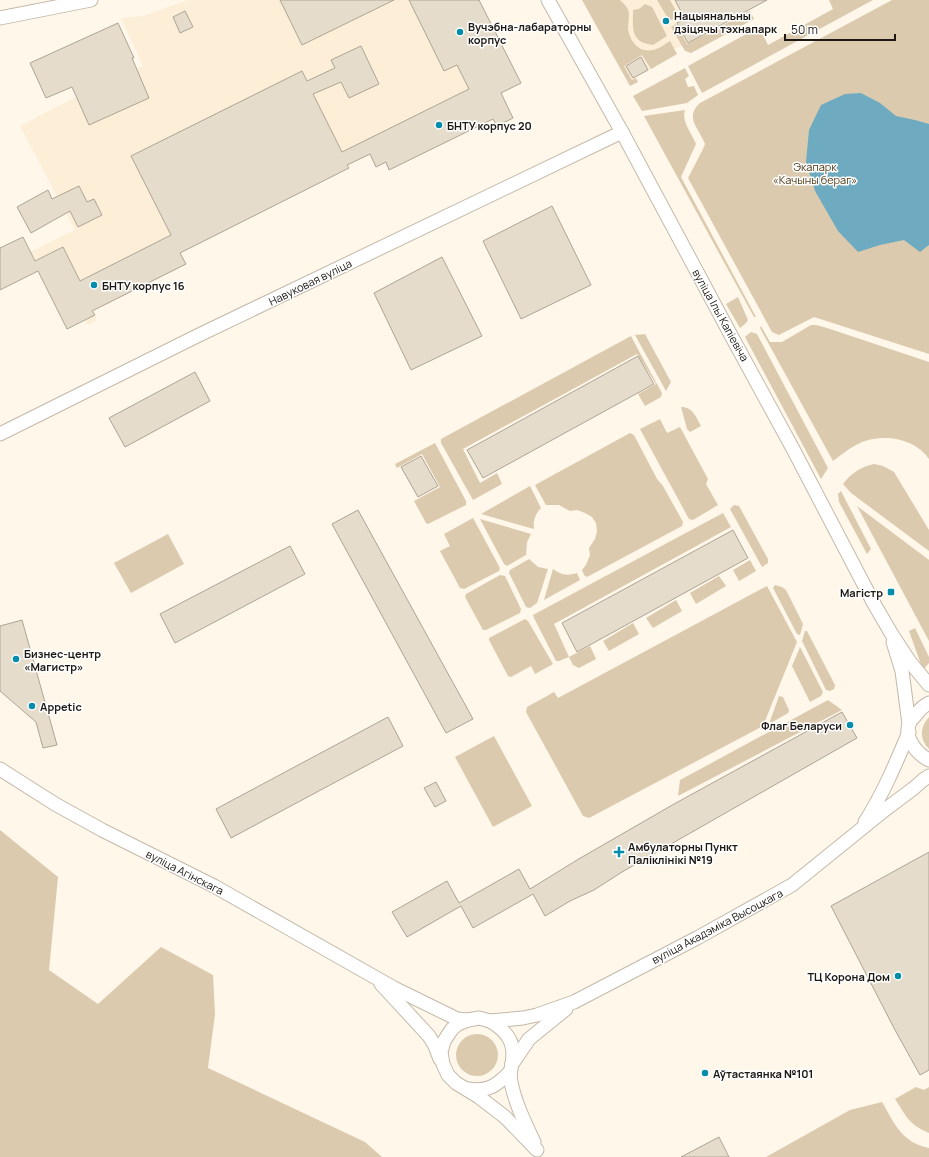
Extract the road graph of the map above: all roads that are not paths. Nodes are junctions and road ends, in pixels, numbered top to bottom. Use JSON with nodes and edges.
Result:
{"nodes":[{"id":1,"x":91,"y":0,"type":"edge"},
{"id":2,"x":548,"y":0,"type":"edge"},
{"id":3,"x":0,"y":18,"type":"edge"},
{"id":4,"x":622,"y":132,"type":"junction"},
{"id":5,"x":0,"y":434,"type":"edge"},
{"id":6,"x":891,"y":633,"type":"junction"},
{"id":7,"x":929,"y":685,"type":"edge"},
{"id":8,"x":929,"y":703,"type":"edge"},
{"id":9,"x":909,"y":728,"type":"junction"},
{"id":10,"x":929,"y":760,"type":"edge"},
{"id":11,"x":0,"y":769,"type":"edge"},
{"id":12,"x":929,"y":776,"type":"edge"},
{"id":13,"x":852,"y":837,"type":"junction"},
{"id":14,"x":371,"y":974,"type":"junction"},
{"id":15,"x":574,"y":1002,"type":"junction"},
{"id":16,"x":468,"y":1020,"type":"junction"},
{"id":17,"x":490,"y":1021,"type":"junction"},
{"id":18,"x":443,"y":1064,"type":"junction"},
{"id":19,"x":511,"y":1068,"type":"junction"},
{"id":20,"x":466,"y":1088,"type":"junction"},
{"id":21,"x":539,"y":1153,"type":"edge"}],
"edges":[{"from":1,"to":3,"type":"street"},
{"from":2,"to":4,"type":"street","name":"вуліца Ільі Капіевіча"},
{"from":4,"to":5,"type":"street","name":"Навуковая вуліца"},
{"from":4,"to":6,"type":"street","name":"вуліца Ільі Капіевіча"},
{"from":6,"to":7,"type":"street","name":"вуліца Ільі Капіевіча"},
{"from":6,"to":9,"type":"street","name":"вуліца Ільі Капіевіча"},
{"from":8,"to":9,"type":"street","name":"вуліца Акадэміка Высоцкага"},
{"from":9,"to":10,"type":"street"},
{"from":9,"to":13,"type":"street","name":"вуліца Акадэміка Высоцкага"},
{"from":11,"to":14,"type":"street","name":"вуліца Агінскага"},
{"from":12,"to":13,"type":"street","name":"вуліца Акадэміка Высоцкага"},
{"from":13,"to":15,"type":"street","name":"вуліца Акадэміка Высоцкага"},
{"from":14,"to":16,"type":"street","name":"вуліца Агінскага"},
{"from":14,"to":18,"type":"street","name":"вуліца Агінскага"},
{"from":15,"to":17,"type":"street"},
{"from":15,"to":19,"type":"street"},
{"from":16,"to":17,"type":"street"},
{"from":16,"to":18,"type":"street"},
{"from":17,"to":19,"type":"street"},
{"from":18,"to":20,"type":"street"},
{"from":19,"to":20,"type":"street"},
{"from":19,"to":21,"type":"street"},
{"from":20,"to":21,"type":"street"}]}
